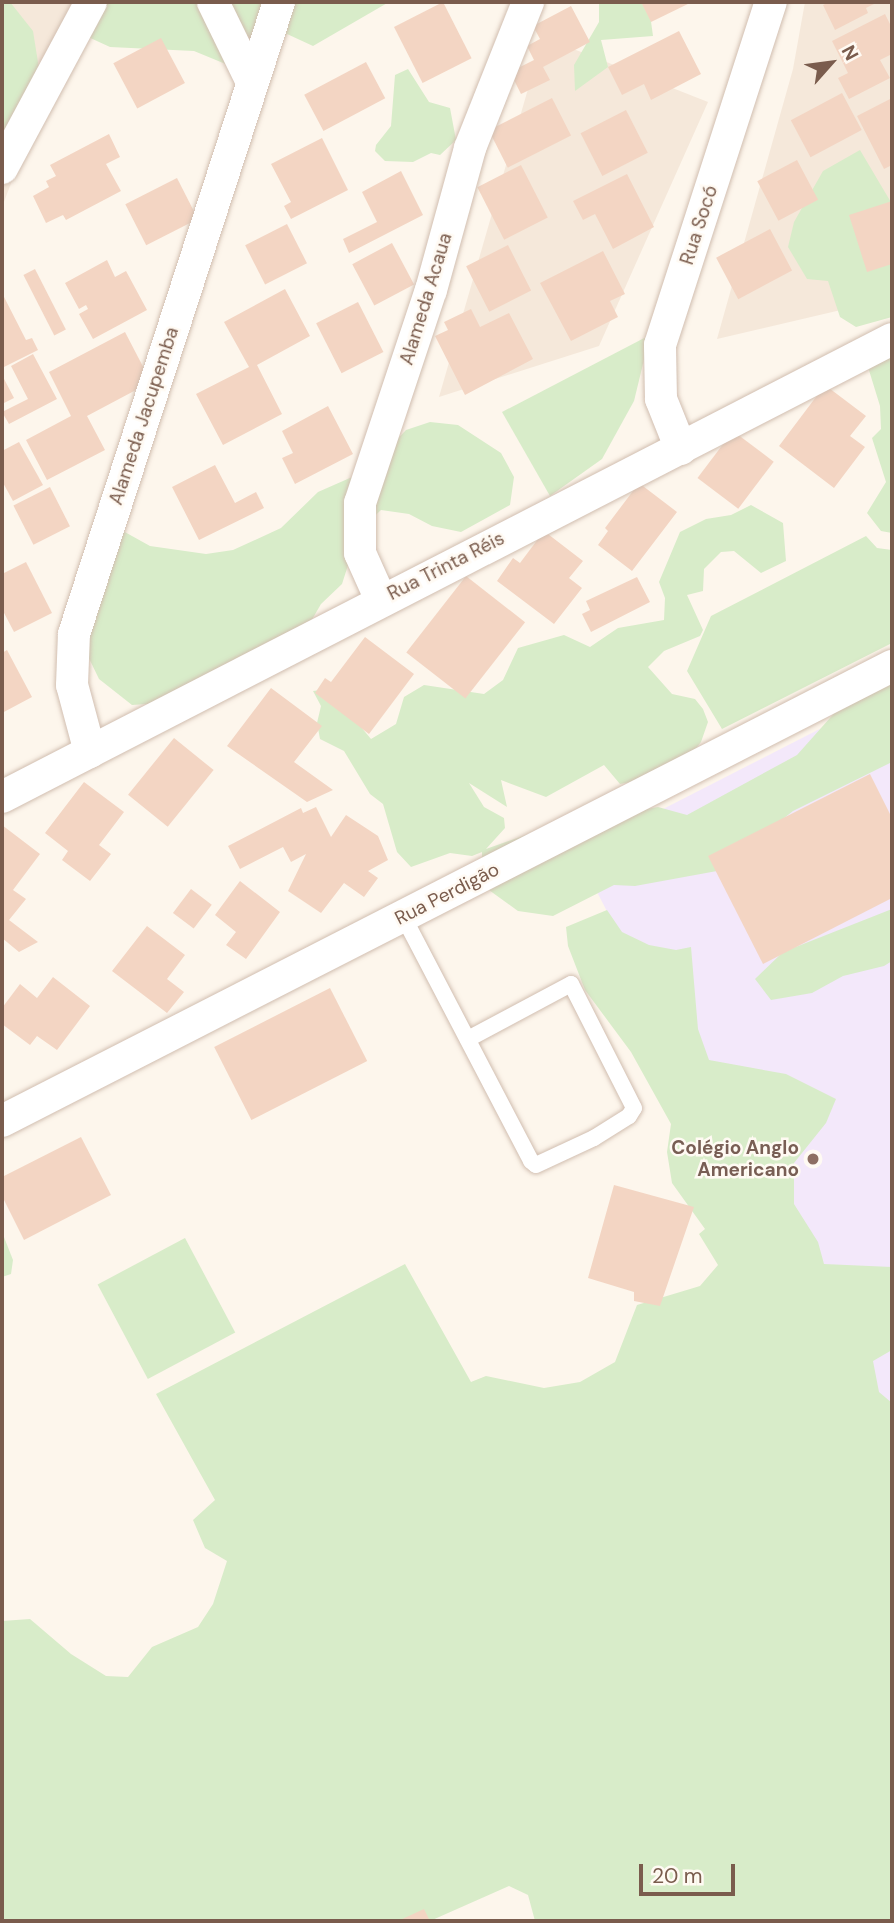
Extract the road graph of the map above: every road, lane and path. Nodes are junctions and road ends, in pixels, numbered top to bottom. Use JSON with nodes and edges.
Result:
{"nodes":[{"id":1,"x":92,"y":2,"type":"edge"},
{"id":2,"x":213,"y":2,"type":"edge"},
{"id":3,"x":279,"y":2,"type":"edge"},
{"id":4,"x":528,"y":2,"type":"edge"},
{"id":5,"x":771,"y":2,"type":"edge"},
{"id":6,"x":252,"y":82,"type":"junction"},
{"id":7,"x":2,"y":168,"type":"edge"},
{"id":8,"x":892,"y":339,"type":"edge"},
{"id":9,"x":681,"y":449,"type":"junction"},
{"id":10,"x":381,"y":600,"type":"junction"},
{"id":11,"x":892,"y":666,"type":"edge"},
{"id":12,"x":90,"y":752,"type":"junction"},
{"id":13,"x":2,"y":797,"type":"edge"},
{"id":14,"x":403,"y":916,"type":"junction"},
{"id":15,"x":468,"y":1039,"type":"junction"},
{"id":16,"x":2,"y":1121,"type":"edge"}],
"edges":[{"from":1,"to":7,"type":"street"},
{"from":2,"to":6,"type":"street"},
{"from":3,"to":6,"type":"street","name":"Alameda Jacupemba"},
{"from":4,"to":10,"type":"street","name":"Alameda Acaua"},
{"from":5,"to":9,"type":"street","name":"Rua Socó"},
{"from":6,"to":12,"type":"street","name":"Alameda Jacupemba"},
{"from":8,"to":9,"type":"street","name":"Rua Trinta Réis"},
{"from":9,"to":10,"type":"street","name":"Rua Trinta Réis"},
{"from":10,"to":12,"type":"street","name":"Rua Trinta Réis"},
{"from":11,"to":14,"type":"street","name":"Rua Perdigão"},
{"from":12,"to":13,"type":"street","name":"Rua Trinta Réis"},
{"from":14,"to":15,"type":"lane"},
{"from":14,"to":16,"type":"street","name":"Rua Perdigão"},
{"from":15,"to":15,"type":"lane"}]}
